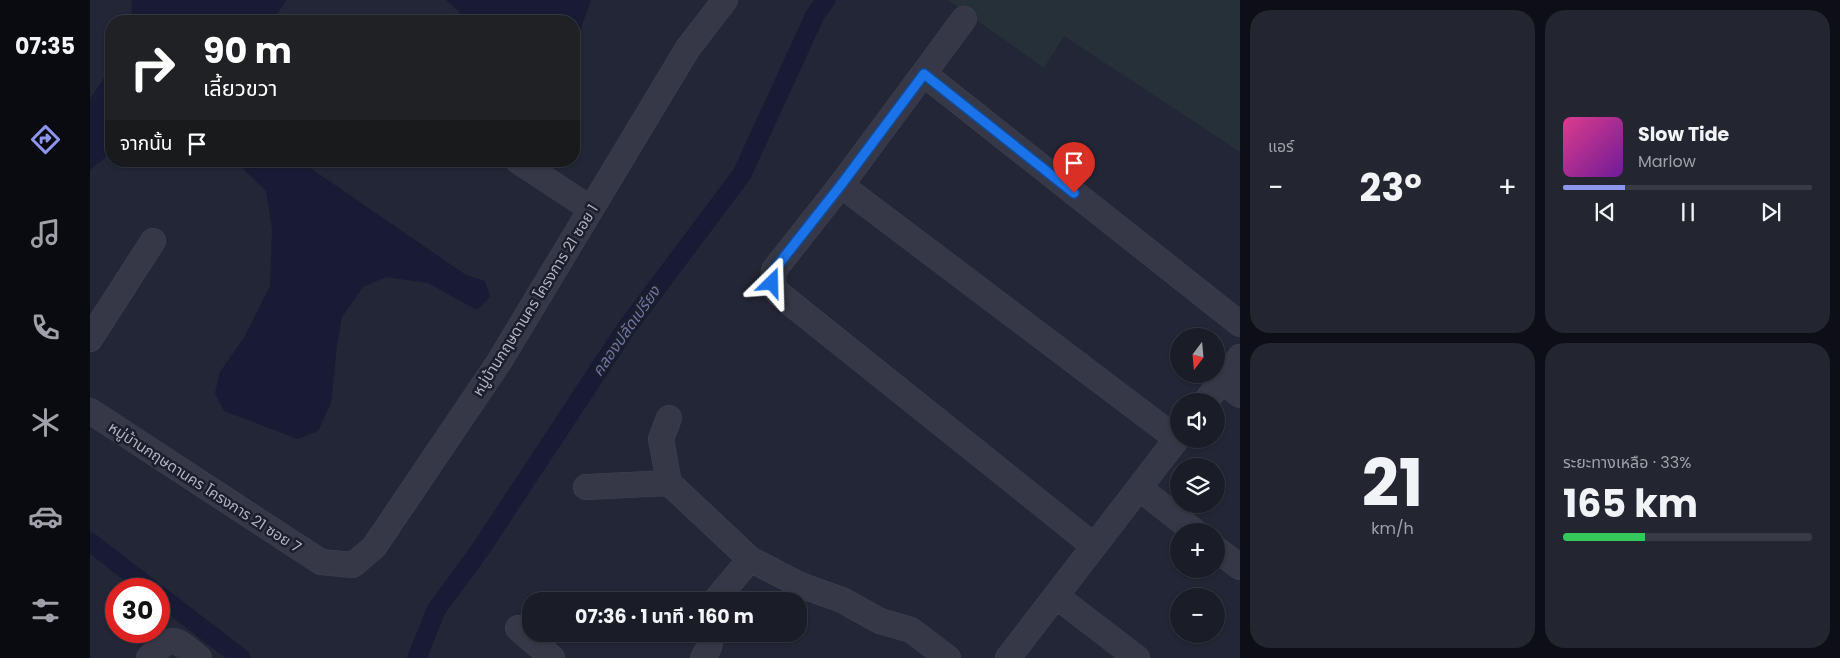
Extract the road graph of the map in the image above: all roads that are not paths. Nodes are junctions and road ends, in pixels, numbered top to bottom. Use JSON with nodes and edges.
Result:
{"nodes":[{"id":1,"x":725,"y":0,"type":"edge"},
{"id":2,"x":964,"y":19,"type":"dead end"},
{"id":3,"x":924,"y":74,"type":"junction"},
{"id":4,"x":527,"y":167,"type":"edge"},
{"id":5,"x":841,"y":185,"type":"junction"},
{"id":6,"x":591,"y":209,"type":"junction"},
{"id":7,"x":152,"y":241,"type":"dead end"},
{"id":8,"x":1240,"y":324,"type":"edge"},
{"id":9,"x":90,"y":339,"type":"edge"},
{"id":10,"x":1240,"y":357,"type":"edge"},
{"id":11,"x":1231,"y":388,"type":"edge"},
{"id":12,"x":90,"y":411,"type":"edge"},
{"id":13,"x":669,"y":418,"type":"dead end"},
{"id":14,"x":1170,"y":431,"type":"edge"},
{"id":15,"x":1170,"y":447,"type":"edge"},
{"id":16,"x":669,"y":483,"type":"junction"},
{"id":17,"x":586,"y":487,"type":"dead end"},
{"id":18,"x":1138,"y":488,"type":"junction"},
{"id":19,"x":1184,"y":523,"type":"edge"},
{"id":20,"x":1094,"y":546,"type":"junction"},
{"id":21,"x":1225,"y":556,"type":"edge"},
{"id":22,"x":750,"y":559,"type":"junction"},
{"id":23,"x":321,"y":562,"type":"joint"},
{"id":24,"x":1240,"y":567,"type":"edge"},
{"id":25,"x":722,"y":592,"type":"edge"},
{"id":26,"x":1056,"y":596,"type":"junction"},
{"id":27,"x":518,"y":628,"type":"dead end"},
{"id":28,"x":711,"y":642,"type":"edge"},
{"id":29,"x":149,"y":658,"type":"edge"},
{"id":30,"x":199,"y":658,"type":"edge"},
{"id":31,"x":552,"y":658,"type":"edge"},
{"id":32,"x":703,"y":658,"type":"edge"},
{"id":33,"x":948,"y":658,"type":"edge"},
{"id":34,"x":1008,"y":658,"type":"edge"},
{"id":35,"x":1137,"y":658,"type":"edge"}],
"edges":[{"from":1,"to":6,"type":"street","name":"หมู่บ้านกฤษดานคร โครงการ 21 ซอย 1"},
{"from":2,"to":3,"type":"street"},
{"from":3,"to":5,"type":"street"},
{"from":3,"to":8,"type":"street"},
{"from":4,"to":6,"type":"street"},
{"from":5,"to":14,"type":"street"},
{"from":5,"to":20,"type":"street"},
{"from":6,"to":23,"type":"street","name":"หมู่บ้านกฤษดานคร โครงการ 21 ซอย 1"},
{"from":7,"to":9,"type":"street"},
{"from":10,"to":11,"type":"street"},
{"from":12,"to":23,"type":"street","name":"หมู่บ้านกฤษดานคร โครงการ 21 ซอย 7"},
{"from":13,"to":16,"type":"street"},
{"from":15,"to":18,"type":"street"},
{"from":16,"to":17,"type":"street"},
{"from":16,"to":22,"type":"street"},
{"from":18,"to":19,"type":"street"},
{"from":18,"to":20,"type":"street"},
{"from":20,"to":26,"type":"street"},
{"from":21,"to":24,"type":"street"},
{"from":22,"to":25,"type":"street"},
{"from":22,"to":33,"type":"street"},
{"from":26,"to":34,"type":"street"},
{"from":26,"to":35,"type":"street"},
{"from":27,"to":31,"type":"street"},
{"from":28,"to":32,"type":"street"},
{"from":29,"to":30,"type":"street"}]}
